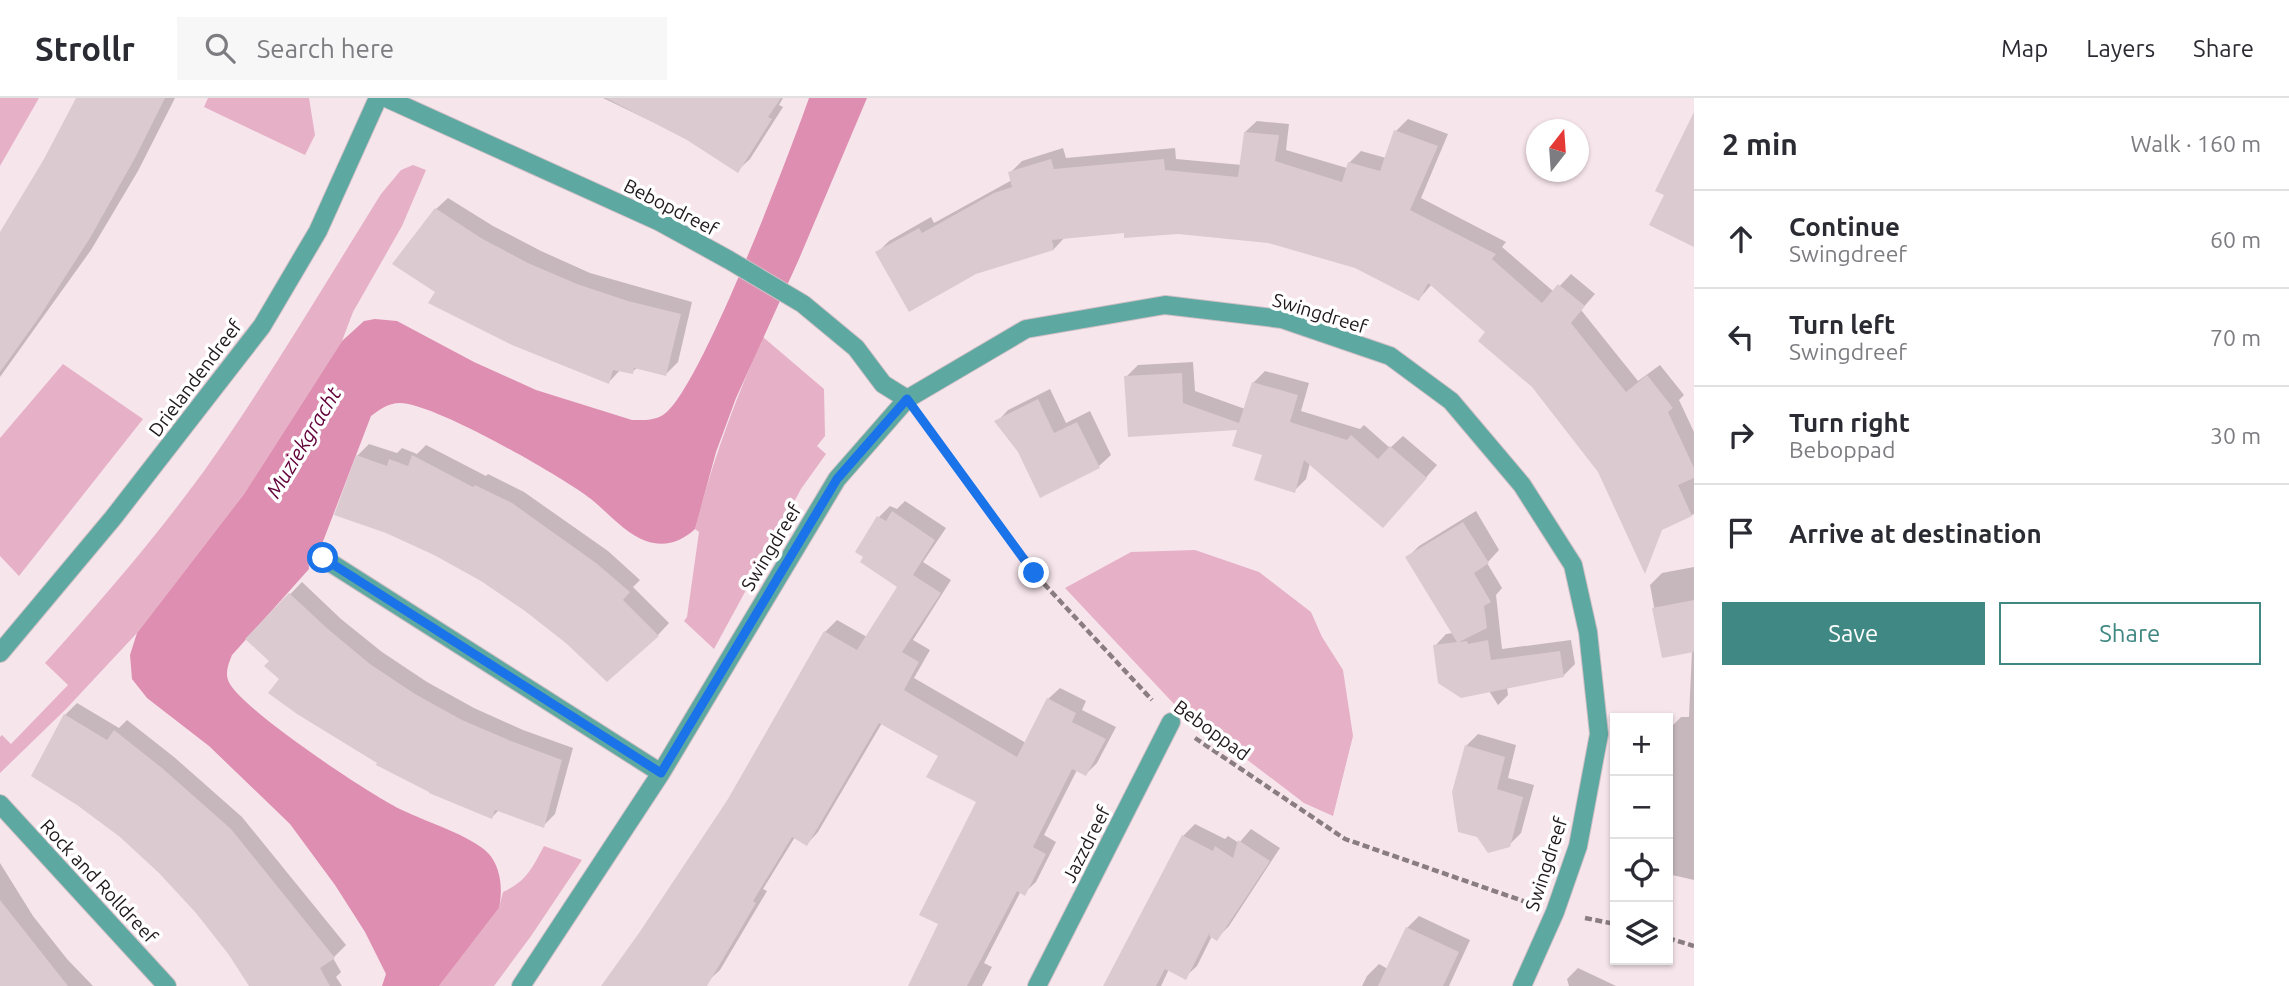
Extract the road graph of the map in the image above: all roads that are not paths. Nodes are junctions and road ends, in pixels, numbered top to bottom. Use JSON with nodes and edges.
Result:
{"nodes":[{"id":1,"x":378,"y":98,"type":"edge"},
{"id":2,"x":386,"y":98,"type":"edge"},
{"id":3,"x":907,"y":399,"type":"junction"},
{"id":4,"x":323,"y":558,"type":"dead end"},
{"id":5,"x":0,"y":653,"type":"edge"},
{"id":6,"x":1171,"y":722,"type":"road end"},
{"id":7,"x":661,"y":773,"type":"junction"},
{"id":8,"x":0,"y":804,"type":"edge"},
{"id":9,"x":167,"y":986,"type":"edge"},
{"id":10,"x":521,"y":986,"type":"edge"},
{"id":11,"x":1037,"y":986,"type":"edge"},
{"id":12,"x":1522,"y":986,"type":"edge"}],
"edges":[{"from":1,"to":5,"type":"street","name":"Drielandendreef"},
{"from":2,"to":3,"type":"street","name":"Bebopdreef"},
{"from":3,"to":7,"type":"street","name":"Swingdreef"},
{"from":3,"to":12,"type":"street","name":"Swingdreef"},
{"from":4,"to":7,"type":"street"},
{"from":6,"to":11,"type":"street","name":"Jazzdreef"},
{"from":7,"to":10,"type":"street","name":"Swingdreef"},
{"from":8,"to":9,"type":"street","name":"Rock and Rolldreef"}]}
